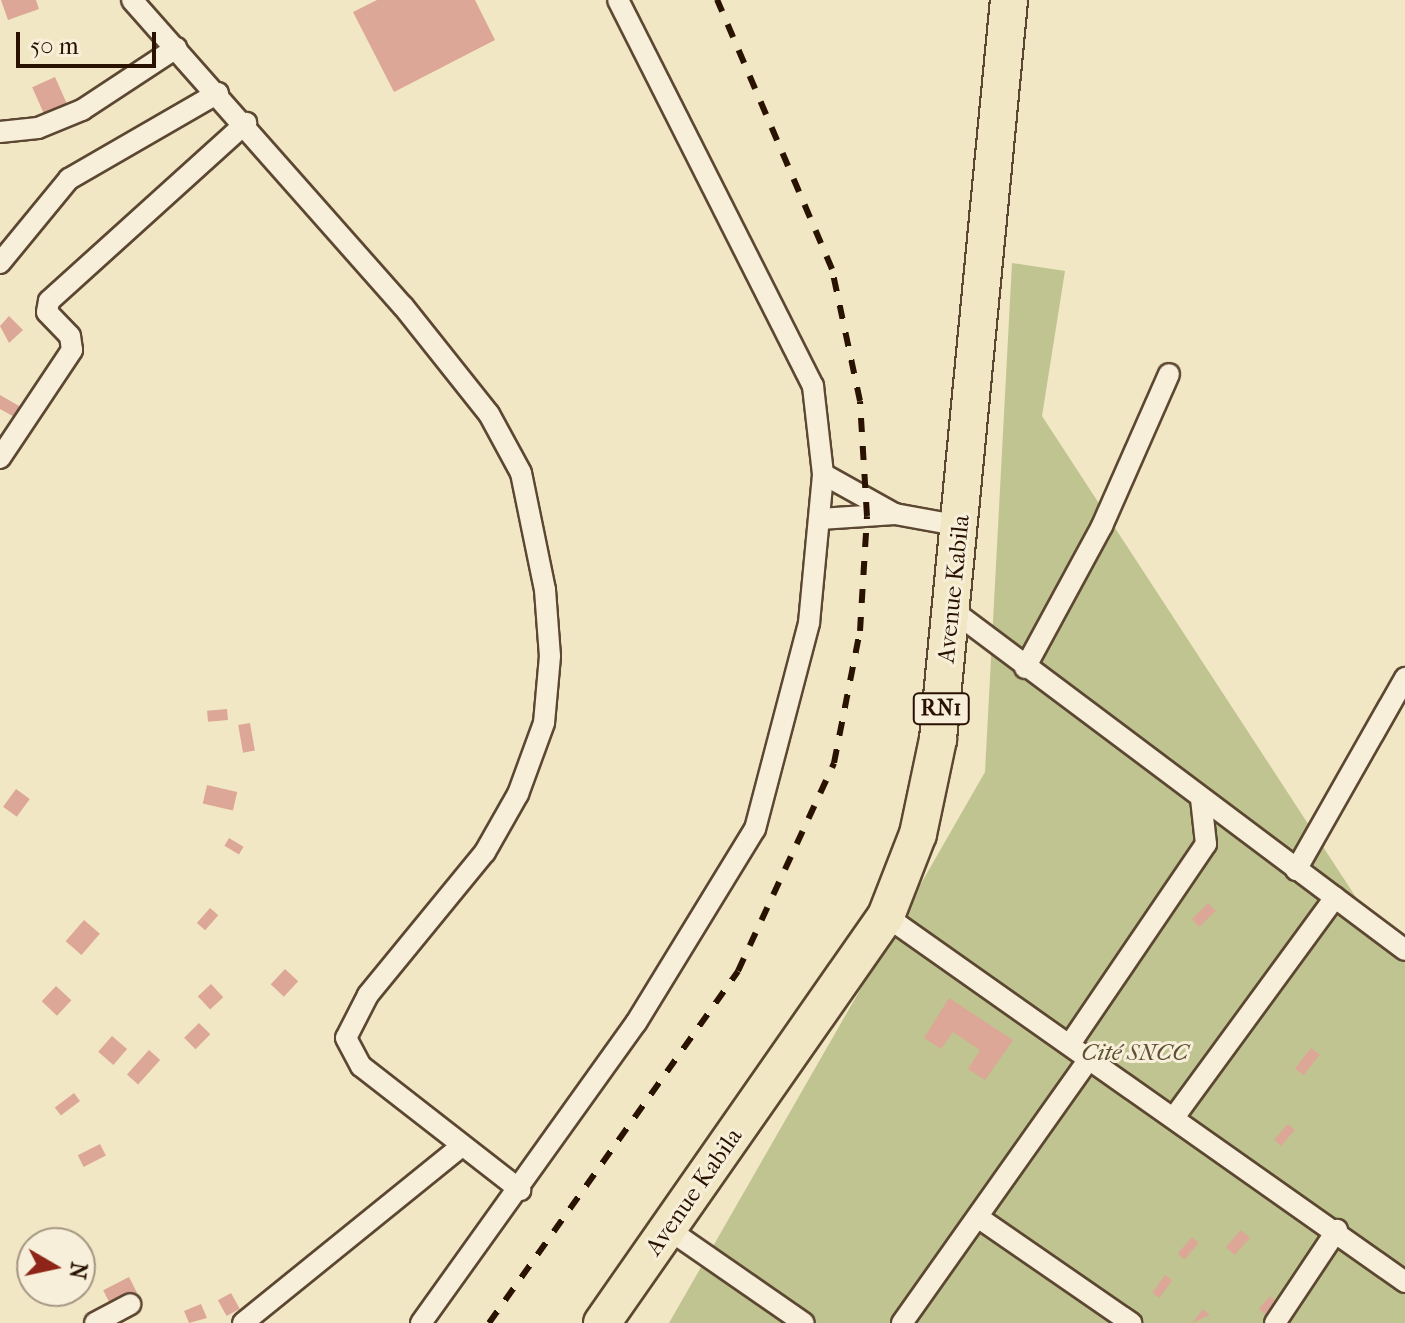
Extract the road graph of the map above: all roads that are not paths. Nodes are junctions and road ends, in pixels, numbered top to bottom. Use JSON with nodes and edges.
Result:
{"nodes":[{"id":1,"x":132,"y":0,"type":"edge"},
{"id":2,"x":618,"y":0,"type":"edge"},
{"id":3,"x":1009,"y":0,"type":"edge"},
{"id":4,"x":176,"y":48,"type":"junction"},
{"id":5,"x":218,"y":93,"type":"junction"},
{"id":6,"x":246,"y":123,"type":"junction"},
{"id":7,"x":0,"y":132,"type":"edge"},
{"id":8,"x":0,"y":263,"type":"edge"},
{"id":9,"x":1169,"y":374,"type":"dead end"},
{"id":10,"x":0,"y":458,"type":"edge"},
{"id":11,"x":823,"y":474,"type":"junction"},
{"id":12,"x":895,"y":514,"type":"junction"},
{"id":13,"x":820,"y":519,"type":"junction"},
{"id":14,"x":961,"y":526,"type":"junction"},
{"id":15,"x":952,"y":610,"type":"junction"},
{"id":16,"x":1025,"y":668,"type":"junction"},
{"id":17,"x":1405,"y":678,"type":"edge"},
{"id":18,"x":1201,"y":799,"type":"junction"},
{"id":19,"x":1243,"y":832,"type":"junction"},
{"id":20,"x":1206,"y":844,"type":"junction"},
{"id":21,"x":1296,"y":870,"type":"junction"},
{"id":22,"x":1335,"y":897,"type":"junction"},
{"id":23,"x":886,"y":916,"type":"junction"},
{"id":24,"x":1405,"y":950,"type":"edge"},
{"id":25,"x":1070,"y":1044,"type":"junction"},
{"id":26,"x":1090,"y":1057,"type":"junction"},
{"id":27,"x":1175,"y":1116,"type":"junction"},
{"id":28,"x":460,"y":1147,"type":"junction"},
{"id":29,"x":520,"y":1190,"type":"junction"},
{"id":30,"x":979,"y":1218,"type":"junction"},
{"id":31,"x":668,"y":1229,"type":"junction"},
{"id":32,"x":1337,"y":1230,"type":"junction"},
{"id":33,"x":1405,"y":1282,"type":"edge"},
{"id":34,"x":130,"y":1304,"type":"dead end"},
{"id":35,"x":95,"y":1323,"type":"edge"},
{"id":36,"x":243,"y":1323,"type":"edge"},
{"id":37,"x":421,"y":1323,"type":"edge"},
{"id":38,"x":602,"y":1323,"type":"edge"},
{"id":39,"x":804,"y":1323,"type":"edge"},
{"id":40,"x":902,"y":1323,"type":"edge"},
{"id":41,"x":1131,"y":1323,"type":"edge"},
{"id":42,"x":1275,"y":1323,"type":"edge"}],
"edges":[{"from":1,"to":4,"type":"street"},
{"from":2,"to":11,"type":"street"},
{"from":3,"to":14,"type":"highway","name":"Avenue Kabila","number":"RN1"},
{"from":4,"to":5,"type":"street"},
{"from":4,"to":7,"type":"street"},
{"from":5,"to":6,"type":"street"},
{"from":5,"to":8,"type":"street"},
{"from":6,"to":10,"type":"street"},
{"from":6,"to":28,"type":"street"},
{"from":9,"to":16,"type":"street"},
{"from":11,"to":12,"type":"street"},
{"from":11,"to":13,"type":"street"},
{"from":12,"to":13,"type":"street"},
{"from":12,"to":14,"type":"street"},
{"from":13,"to":29,"type":"street"},
{"from":14,"to":15,"type":"highway","name":"Avenue Kabila","number":"RN1"},
{"from":15,"to":16,"type":"street"},
{"from":15,"to":23,"type":"highway","name":"Avenue Kabila","number":"RN1"},
{"from":16,"to":18,"type":"street"},
{"from":17,"to":21,"type":"street"},
{"from":18,"to":19,"type":"street"},
{"from":18,"to":20,"type":"street"},
{"from":19,"to":20,"type":"street"},
{"from":19,"to":21,"type":"street"},
{"from":20,"to":25,"type":"street"},
{"from":21,"to":22,"type":"street"},
{"from":22,"to":24,"type":"street"},
{"from":22,"to":27,"type":"street"},
{"from":23,"to":25,"type":"street"},
{"from":23,"to":31,"type":"highway","name":"Avenue Kabila","number":"RN1"},
{"from":25,"to":26,"type":"street"},
{"from":26,"to":27,"type":"street"},
{"from":26,"to":30,"type":"street"},
{"from":27,"to":32,"type":"street"},
{"from":28,"to":29,"type":"street"},
{"from":28,"to":36,"type":"street"},
{"from":29,"to":37,"type":"street"},
{"from":30,"to":40,"type":"street"},
{"from":30,"to":41,"type":"street"},
{"from":31,"to":38,"type":"highway","name":"Avenue Kabila","number":"RN1"},
{"from":31,"to":39,"type":"street"},
{"from":32,"to":33,"type":"street"},
{"from":32,"to":42,"type":"street"},
{"from":34,"to":35,"type":"street"}]}
